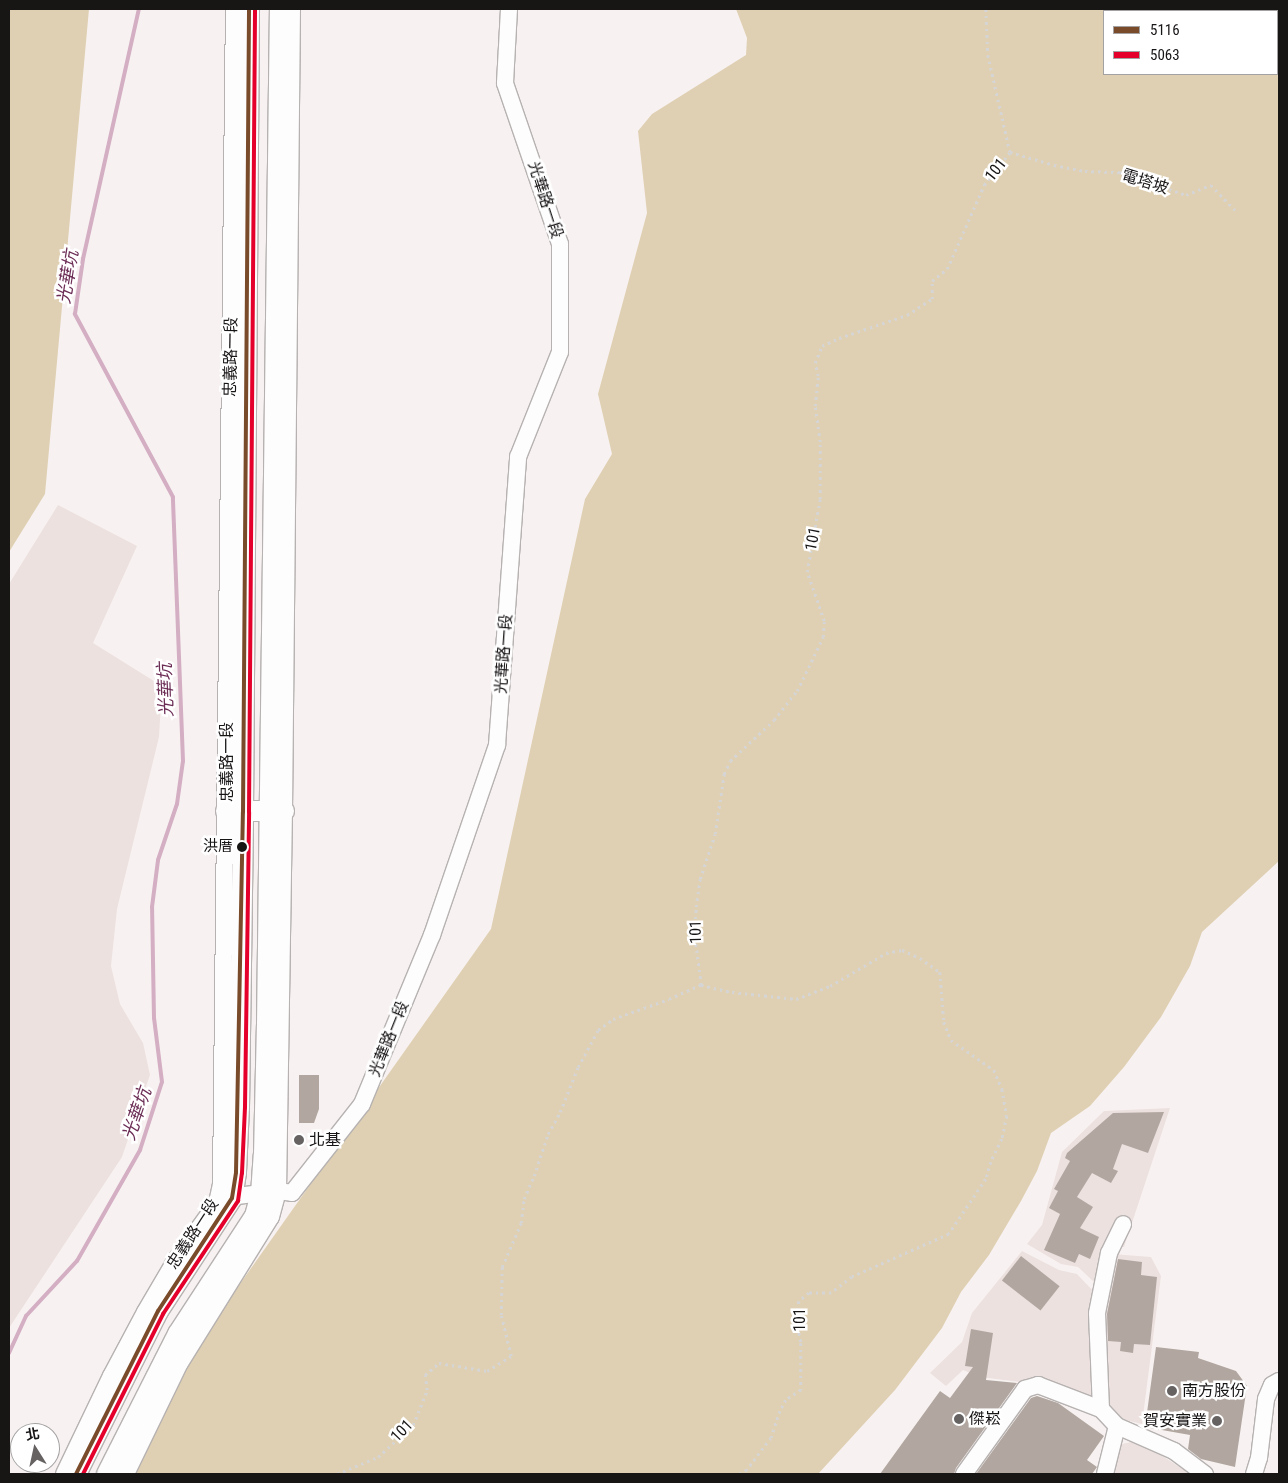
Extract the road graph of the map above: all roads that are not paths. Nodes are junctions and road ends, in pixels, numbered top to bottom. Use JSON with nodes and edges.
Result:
{"nodes":[{"id":1,"x":234,"y":9,"type":"edge"},
{"id":2,"x":249,"y":9,"type":"edge"},
{"id":3,"x":280,"y":9,"type":"edge"},
{"id":4,"x":292,"y":9,"type":"edge"},
{"id":5,"x":509,"y":9,"type":"edge"},
{"id":6,"x":241,"y":131,"type":"junction"},
{"id":7,"x":285,"y":131,"type":"junction"},
{"id":8,"x":277,"y":811,"type":"junction"},
{"id":9,"x":235,"y":812,"type":"junction"},
{"id":10,"x":269,"y":1193,"type":"junction"},
{"id":11,"x":225,"y":1198,"type":"junction"},
{"id":12,"x":1123,"y":1224,"type":"dead end"},
{"id":13,"x":1279,"y":1381,"type":"edge"},
{"id":14,"x":1101,"y":1410,"type":"junction"},
{"id":15,"x":1117,"y":1426,"type":"junction"},
{"id":16,"x":64,"y":1474,"type":"edge"},
{"id":17,"x":76,"y":1474,"type":"edge"},
{"id":18,"x":107,"y":1474,"type":"edge"},
{"id":19,"x":126,"y":1474,"type":"edge"},
{"id":20,"x":964,"y":1474,"type":"edge"},
{"id":21,"x":1105,"y":1474,"type":"edge"},
{"id":22,"x":1205,"y":1474,"type":"edge"},
{"id":23,"x":1254,"y":1474,"type":"edge"}],
"edges":[{"from":1,"to":6,"type":"street","name":"忠義路一段"},
{"from":2,"to":6,"type":"main road","name":"忠義路一段"},
{"from":3,"to":7,"type":"main road"},
{"from":4,"to":7,"type":"street"},
{"from":5,"to":10,"type":"street","name":"光華路一段"},
{"from":6,"to":7,"type":"main road"},
{"from":6,"to":9,"type":"main road","name":"忠義路一段"},
{"from":7,"to":8,"type":"main road"},
{"from":8,"to":9,"type":"main road"},
{"from":8,"to":10,"type":"main road"},
{"from":9,"to":11,"type":"main road","name":"忠義路一段"},
{"from":10,"to":11,"type":"street","name":"光華路一段"},
{"from":10,"to":18,"type":"main road"},
{"from":10,"to":19,"type":"street"},
{"from":11,"to":16,"type":"street","name":"忠義路一段"},
{"from":11,"to":17,"type":"main road","name":"忠義路一段"},
{"from":12,"to":14,"type":"street"},
{"from":13,"to":23,"type":"street"},
{"from":14,"to":15,"type":"street"},
{"from":14,"to":20,"type":"street"},
{"from":15,"to":21,"type":"street"},
{"from":15,"to":22,"type":"street"}]}
